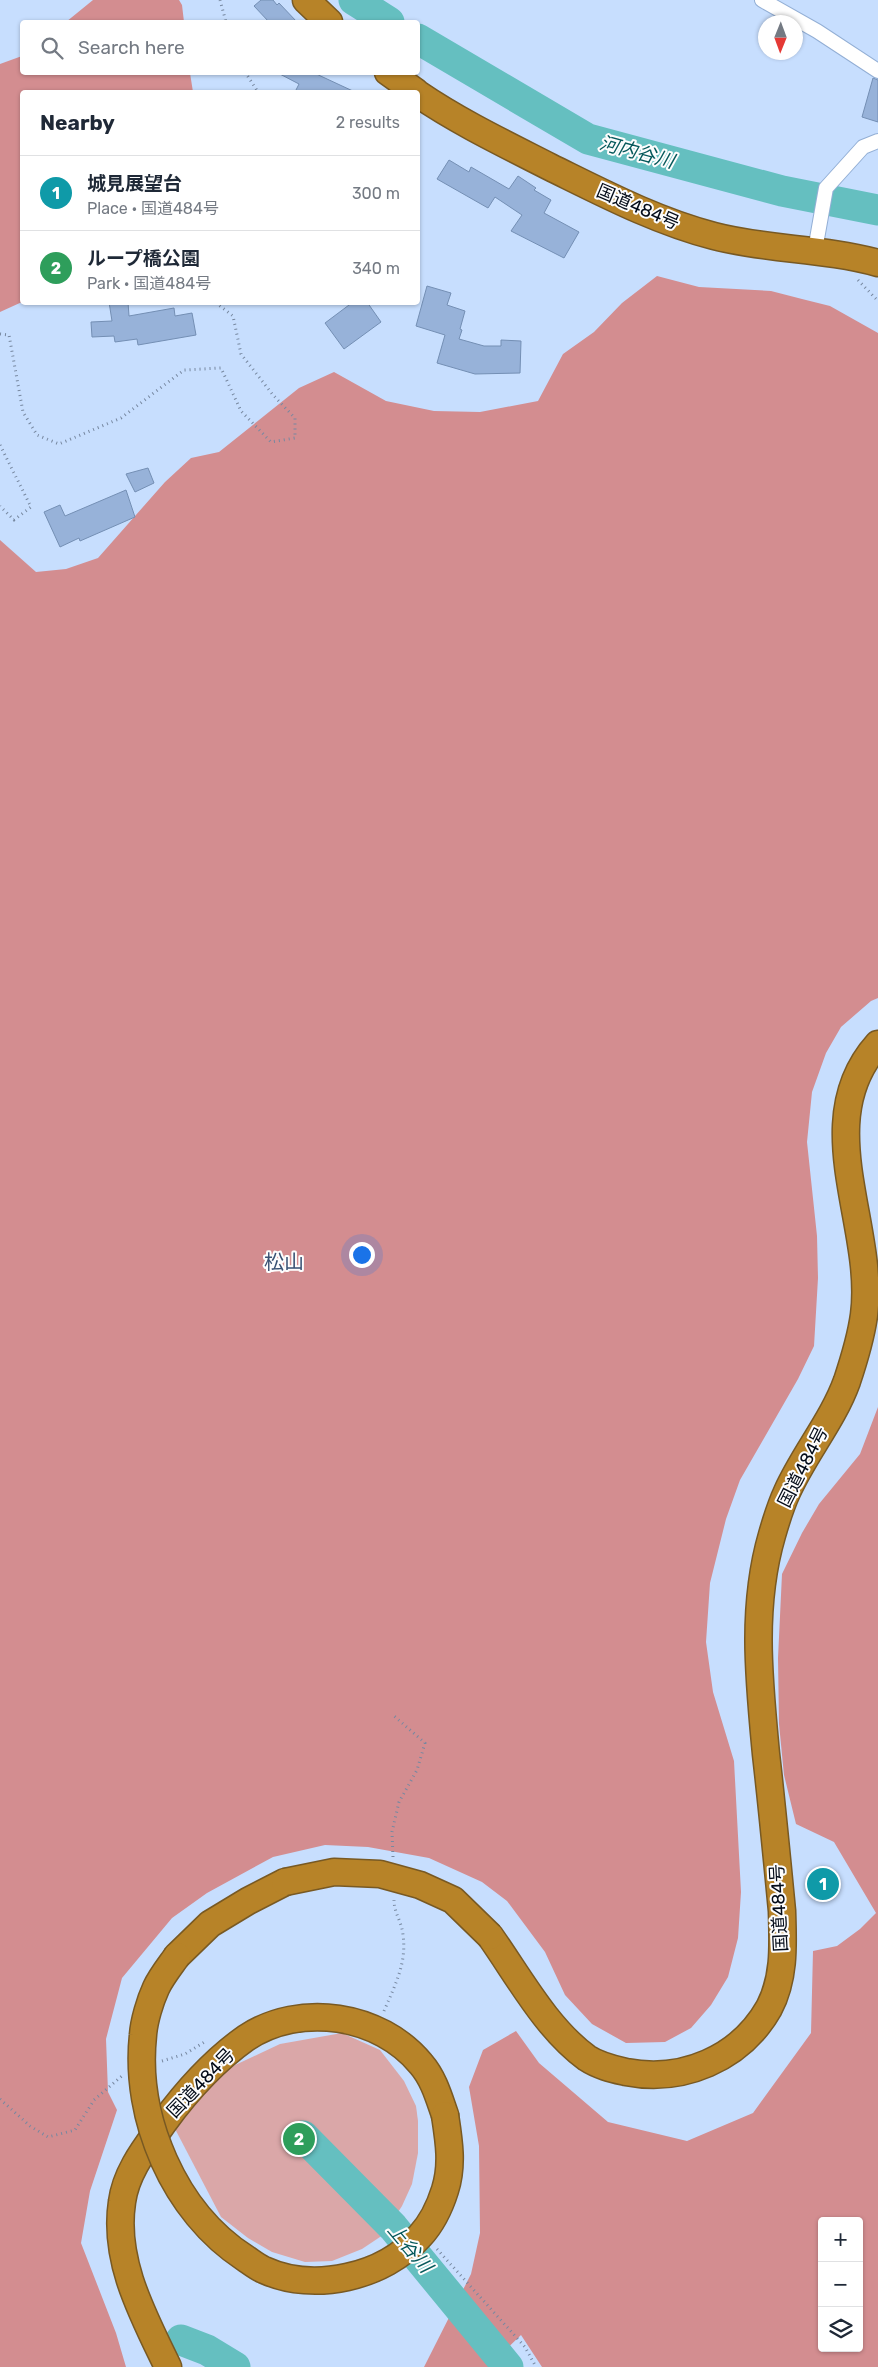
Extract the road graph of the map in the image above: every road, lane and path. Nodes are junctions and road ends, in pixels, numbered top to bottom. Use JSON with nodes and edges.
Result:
{"nodes":[{"id":1,"x":220,"y":0,"type":"edge"},
{"id":2,"x":306,"y":0,"type":"edge"},
{"id":3,"x":762,"y":0,"type":"edge"},
{"id":4,"x":225,"y":20,"type":"edge"},
{"id":5,"x":327,"y":20,"type":"edge"},
{"id":6,"x":878,"y":71,"type":"edge"},
{"id":7,"x":247,"y":75,"type":"edge"},
{"id":8,"x":392,"y":75,"type":"edge"},
{"id":9,"x":257,"y":90,"type":"edge"},
{"id":10,"x":413,"y":90,"type":"edge"},
{"id":11,"x":420,"y":95,"type":"edge"},
{"id":12,"x":878,"y":141,"type":"edge"},
{"id":13,"x":816,"y":250,"type":"junction"},
{"id":14,"x":878,"y":263,"type":"edge"},
{"id":15,"x":219,"y":305,"type":"edge"},
{"id":16,"x":0,"y":334,"type":"edge"},
{"id":17,"x":0,"y":445,"type":"edge"},
{"id":18,"x":0,"y":506,"type":"edge"},
{"id":19,"x":878,"y":1044,"type":"edge"},
{"id":20,"x":209,"y":2039,"type":"dead end"},
{"id":21,"x":156,"y":2062,"type":"dead end"},
{"id":22,"x":126,"y":2071,"type":"dead end"},
{"id":23,"x":0,"y":2099,"type":"edge"},
{"id":24,"x":436,"y":2248,"type":"dead end"},
{"id":25,"x":168,"y":2367,"type":"edge"},
{"id":26,"x":536,"y":2367,"type":"edge"}],
"edges":[{"from":1,"to":4,"type":"path"},
{"from":2,"to":5,"type":"highway"},
{"from":3,"to":6,"type":"street"},
{"from":7,"to":9,"type":"path"},
{"from":8,"to":10,"type":"highway","name":"国道484号"},
{"from":11,"to":13,"type":"highway","name":"国道484号"},
{"from":12,"to":13,"type":"street"},
{"from":13,"to":14,"type":"highway","name":"国道484号"},
{"from":15,"to":16,"type":"path"},
{"from":17,"to":18,"type":"path"},
{"from":19,"to":25,"type":"highway","name":"国道484号","bridge":true},
{"from":20,"to":21,"type":"path"},
{"from":22,"to":23,"type":"path"},
{"from":24,"to":26,"type":"path"}]}
